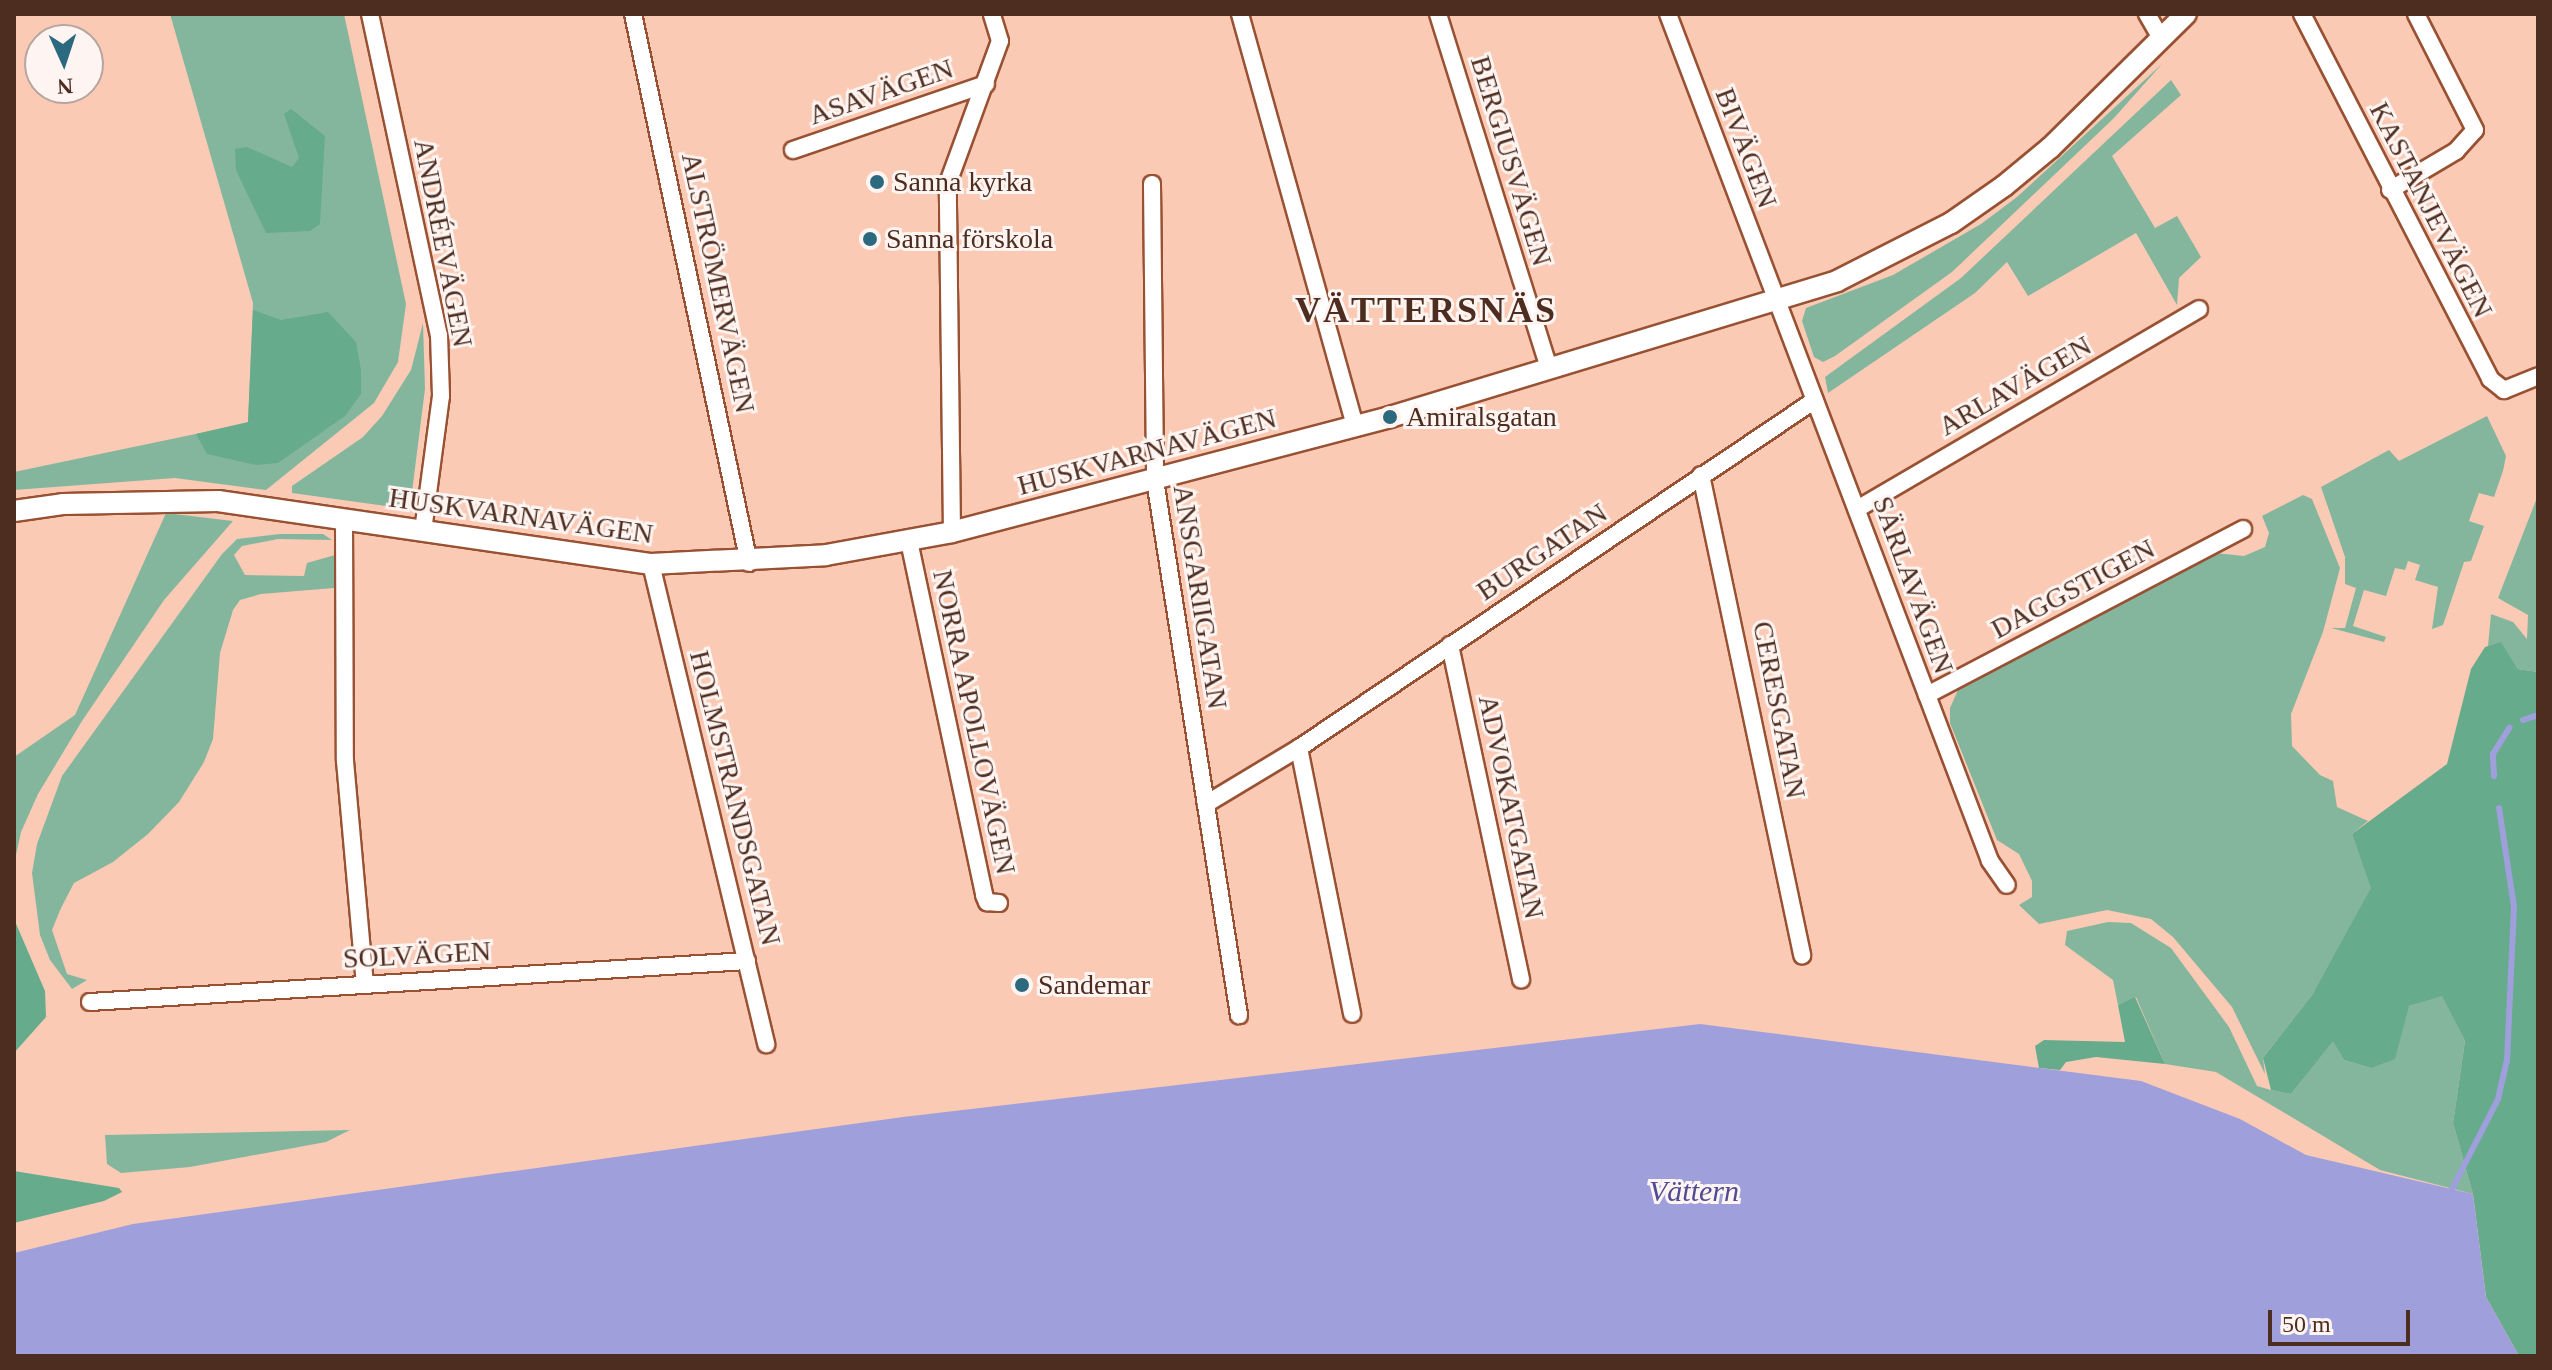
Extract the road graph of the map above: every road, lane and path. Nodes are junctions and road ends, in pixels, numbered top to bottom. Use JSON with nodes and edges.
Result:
{"nodes":[{"id":1,"x":370,"y":14,"type":"edge"},
{"id":2,"x":633,"y":14,"type":"edge"},
{"id":3,"x":992,"y":14,"type":"edge"},
{"id":4,"x":1240,"y":14,"type":"edge"},
{"id":5,"x":1438,"y":14,"type":"edge"},
{"id":6,"x":1668,"y":14,"type":"edge"},
{"id":7,"x":2147,"y":14,"type":"edge"},
{"id":8,"x":2186,"y":14,"type":"edge"},
{"id":9,"x":2302,"y":14,"type":"edge"},
{"id":10,"x":2416,"y":14,"type":"edge"},
{"id":11,"x":2161,"y":38,"type":"junction"},
{"id":12,"x":986,"y":84,"type":"junction"},
{"id":13,"x":793,"y":150,"type":"dead end"},
{"id":14,"x":1152,"y":184,"type":"dead end"},
{"id":15,"x":2390,"y":190,"type":"junction"},
{"id":16,"x":1776,"y":301,"type":"junction"},
{"id":17,"x":2199,"y":309,"type":"dead end"},
{"id":18,"x":1549,"y":369,"type":"junction"},
{"id":19,"x":2538,"y":376,"type":"edge"},
{"id":20,"x":1815,"y":400,"type":"junction"},
{"id":21,"x":1355,"y":426,"type":"junction"},
{"id":22,"x":1701,"y":475,"type":"junction"},
{"id":23,"x":1155,"y":480,"type":"junction"},
{"id":24,"x":1857,"y":509,"type":"junction"},
{"id":25,"x":14,"y":511,"type":"edge"},
{"id":26,"x":344,"y":520,"type":"junction"},
{"id":27,"x":2243,"y":529,"type":"dead end"},
{"id":28,"x":423,"y":531,"type":"junction"},
{"id":29,"x":952,"y":532,"type":"junction"},
{"id":30,"x":909,"y":541,"type":"junction"},
{"id":31,"x":749,"y":563,"type":"junction"},
{"id":32,"x":651,"y":564,"type":"junction"},
{"id":33,"x":1450,"y":645,"type":"junction"},
{"id":34,"x":1927,"y":695,"type":"junction"},
{"id":35,"x":1299,"y":748,"type":"junction"},
{"id":36,"x":1206,"y":804,"type":"junction"},
{"id":37,"x":2007,"y":885,"type":"dead end"},
{"id":38,"x":999,"y":903,"type":"dead end"},
{"id":39,"x":1802,"y":956,"type":"dead end"},
{"id":40,"x":747,"y":961,"type":"junction"},
{"id":41,"x":1521,"y":980,"type":"dead end"},
{"id":42,"x":365,"y":984,"type":"junction"},
{"id":43,"x":90,"y":1002,"type":"dead end"},
{"id":44,"x":1352,"y":1014,"type":"dead end"},
{"id":45,"x":1239,"y":1015,"type":"dead end"},
{"id":46,"x":766,"y":1044,"type":"dead end"}],
"edges":[{"from":1,"to":28,"type":"street","name":"ANDRÉEVÄGEN"},
{"from":2,"to":31,"type":"street","name":"ALSTRÖMERVÄGEN"},
{"from":3,"to":12,"type":"street","name":"NORRA APOLLOVÄGEN"},
{"from":4,"to":21,"type":"street"},
{"from":5,"to":18,"type":"street","name":"BERGIUSVÄGEN"},
{"from":6,"to":16,"type":"street","name":"BIVÄGEN"},
{"from":7,"to":11,"type":"street"},
{"from":8,"to":11,"type":"street","name":"HUSKVARNAVÄGEN"},
{"from":9,"to":15,"type":"street","name":"KASTANJEVÄGEN"},
{"from":10,"to":15,"type":"street"},
{"from":11,"to":16,"type":"street","name":"HUSKVARNAVÄGEN"},
{"from":12,"to":13,"type":"street","name":"ASAVÄGEN"},
{"from":12,"to":29,"type":"street","name":"NORRA APOLLOVÄGEN"},
{"from":14,"to":23,"type":"street","name":"ANSGARIIGATAN"},
{"from":15,"to":19,"type":"street","name":"KASTANJEVÄGEN"},
{"from":16,"to":18,"type":"street","name":"HUSKVARNAVÄGEN"},
{"from":16,"to":20,"type":"street","name":"SÄRLAVÄGEN"},
{"from":17,"to":24,"type":"street","name":"ARLAVÄGEN"},
{"from":18,"to":21,"type":"street","name":"HUSKVARNAVÄGEN"},
{"from":20,"to":22,"type":"street","name":"BURGATAN"},
{"from":20,"to":24,"type":"street","name":"SÄRLAVÄGEN"},
{"from":21,"to":23,"type":"street","name":"HUSKVARNAVÄGEN"},
{"from":22,"to":33,"type":"street","name":"BURGATAN"},
{"from":22,"to":39,"type":"street","name":"CERESGATAN"},
{"from":23,"to":29,"type":"street","name":"HUSKVARNAVÄGEN"},
{"from":23,"to":36,"type":"street","name":"ANSGARIIGATAN"},
{"from":24,"to":34,"type":"street","name":"SÄRLAVÄGEN"},
{"from":25,"to":26,"type":"street","name":"HUSKVARNAVÄGEN"},
{"from":26,"to":28,"type":"street","name":"HUSKVARNAVÄGEN"},
{"from":26,"to":42,"type":"street"},
{"from":27,"to":34,"type":"street","name":"DAGGSTIGEN"},
{"from":28,"to":32,"type":"street","name":"HUSKVARNAVÄGEN"},
{"from":29,"to":30,"type":"street","name":"HUSKVARNAVÄGEN"},
{"from":30,"to":31,"type":"street","name":"HUSKVARNAVÄGEN"},
{"from":30,"to":38,"type":"street","name":"NORRA APOLLOVÄGEN"},
{"from":31,"to":32,"type":"street","name":"HUSKVARNAVÄGEN"},
{"from":32,"to":40,"type":"street","name":"HOLMSTRANDSGATAN"},
{"from":33,"to":35,"type":"street","name":"BURGATAN"},
{"from":33,"to":41,"type":"street","name":"ADVOKATGATAN"},
{"from":34,"to":37,"type":"street","name":"SÄRLAVÄGEN"},
{"from":35,"to":36,"type":"street","name":"BURGATAN"},
{"from":35,"to":44,"type":"street"},
{"from":36,"to":45,"type":"street","name":"ANSGARIIGATAN"},
{"from":40,"to":42,"type":"street","name":"SOLVÄGEN"},
{"from":40,"to":46,"type":"street","name":"HOLMSTRANDSGATAN"},
{"from":42,"to":43,"type":"street","name":"SOLVÄGEN"}]}
